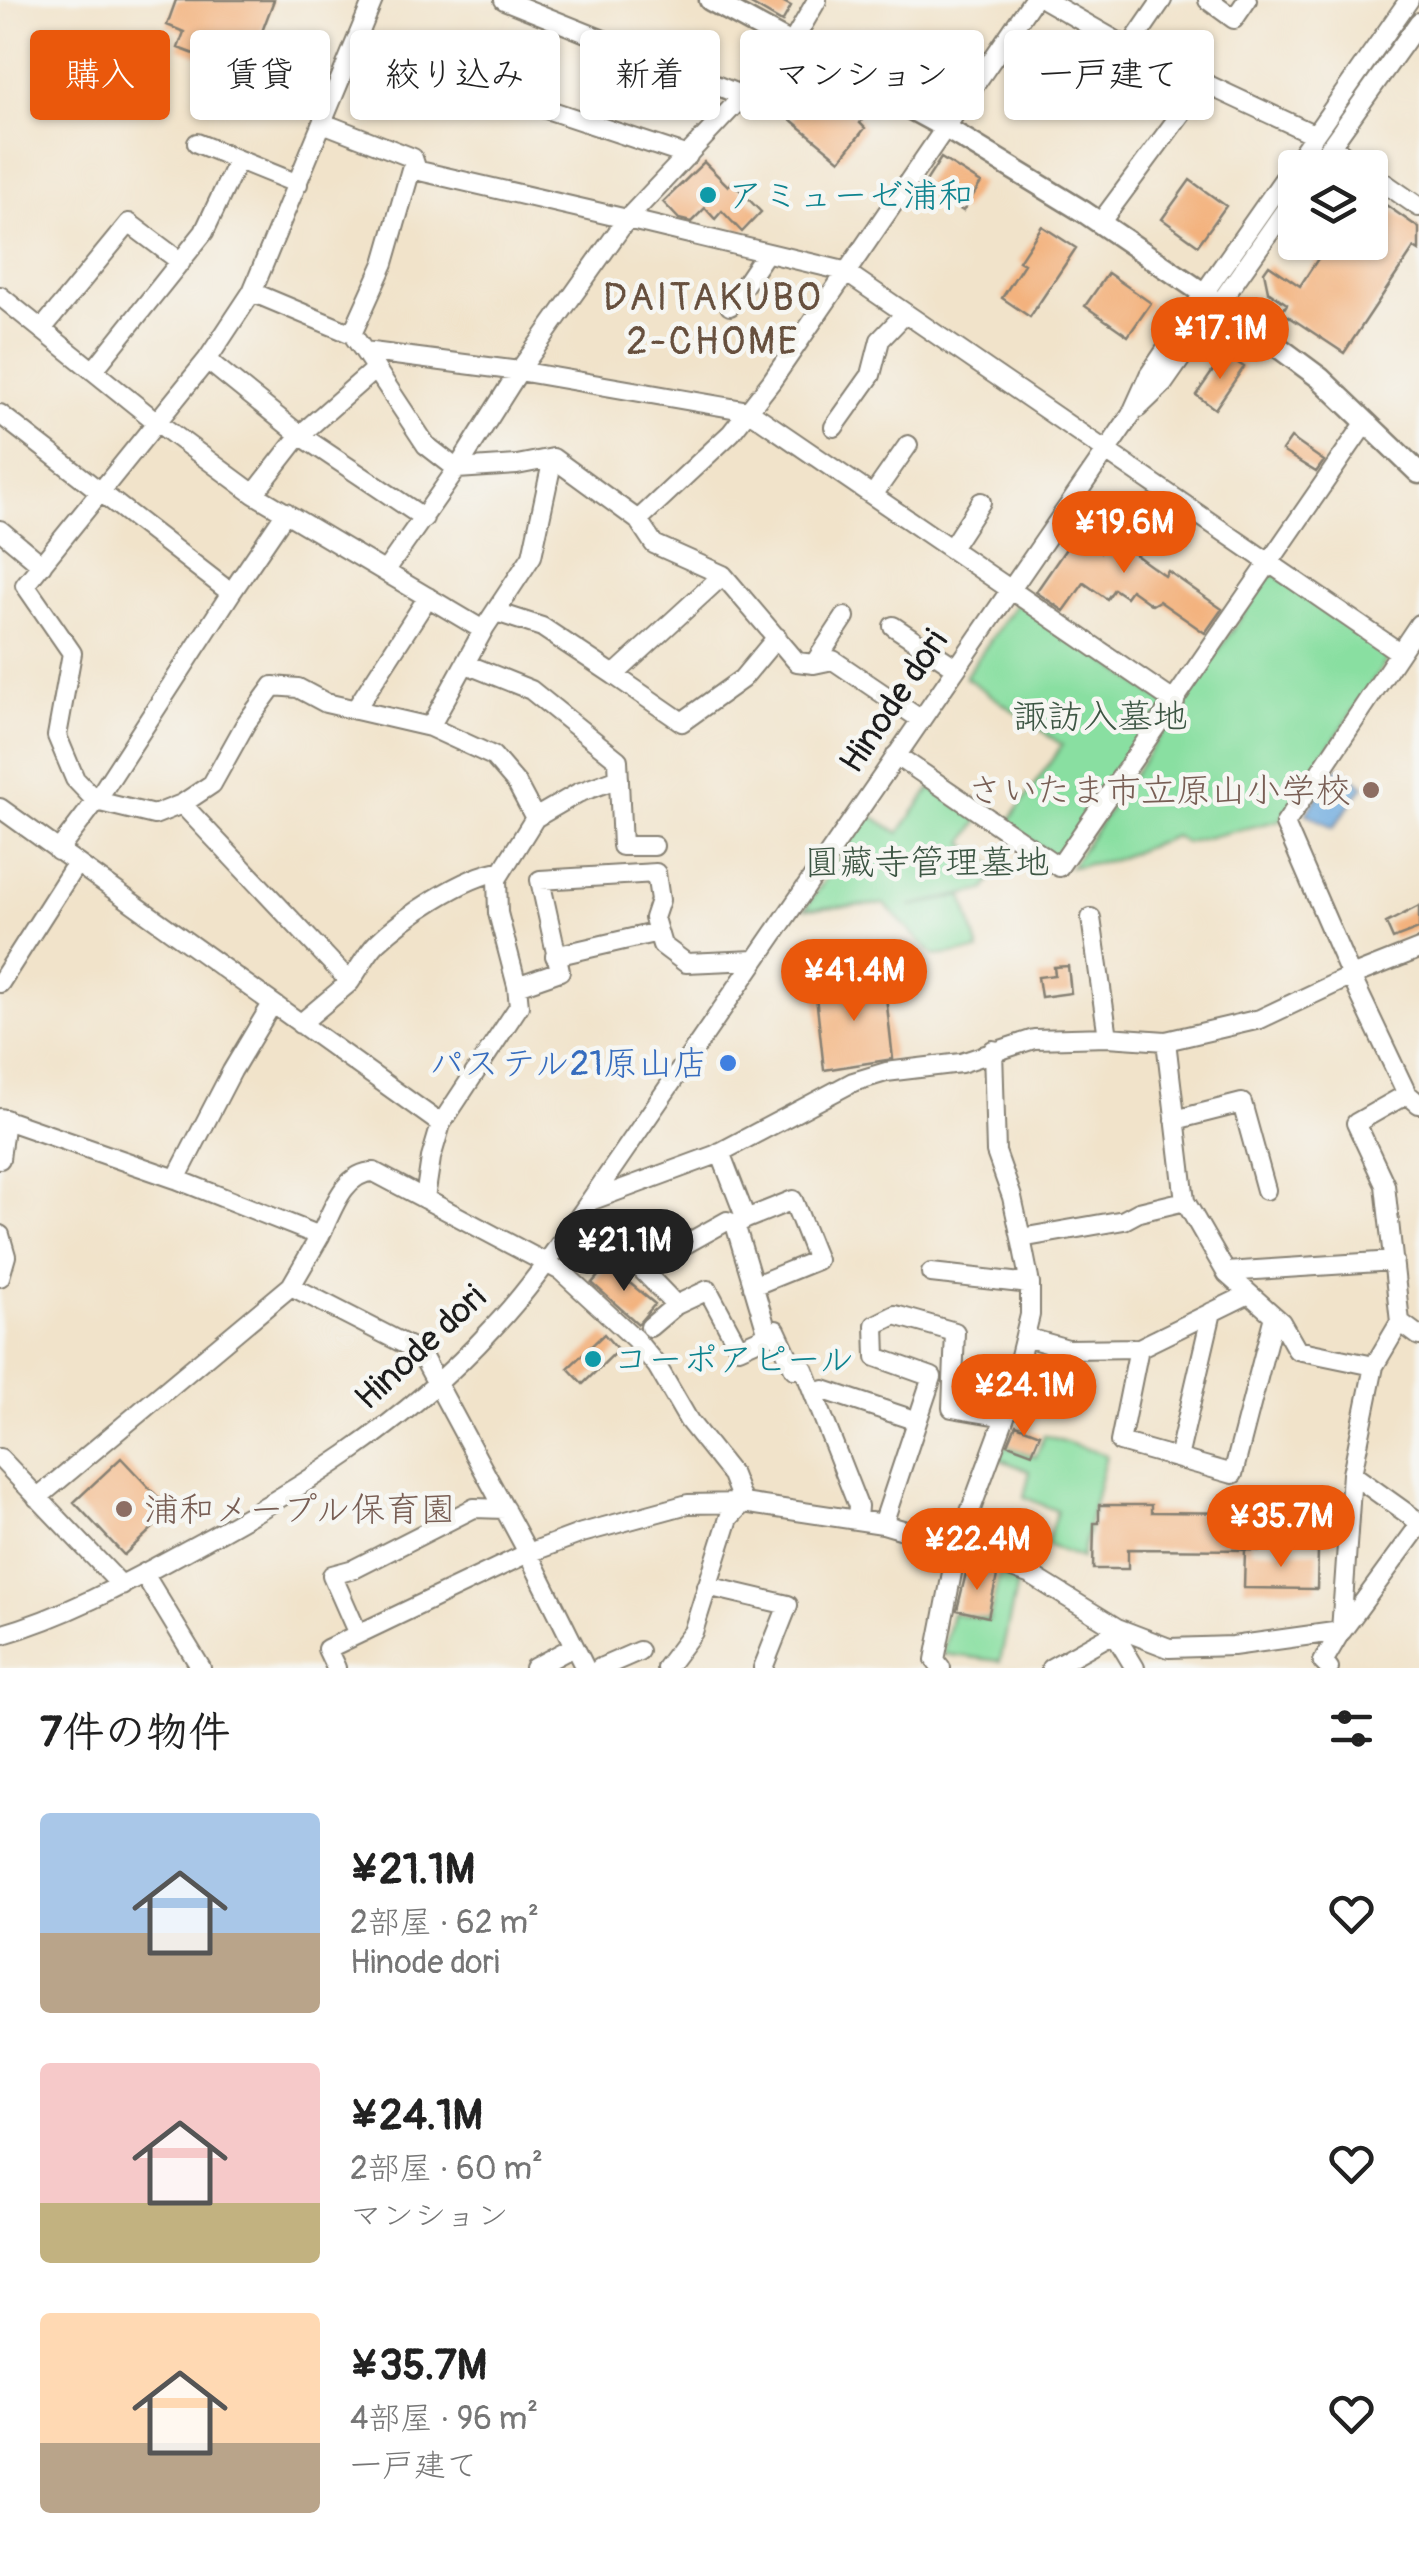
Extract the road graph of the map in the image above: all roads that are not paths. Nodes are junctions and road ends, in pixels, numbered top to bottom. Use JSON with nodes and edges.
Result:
{"nodes":[{"id":1,"x":373,"y":0,"type":"edge"},
{"id":2,"x":504,"y":0,"type":"edge"},
{"id":3,"x":710,"y":0,"type":"edge"},
{"id":4,"x":818,"y":0,"type":"edge"},
{"id":5,"x":1034,"y":0,"type":"edge"},
{"id":6,"x":1045,"y":0,"type":"edge"},
{"id":7,"x":1162,"y":0,"type":"edge"},
{"id":8,"x":1208,"y":0,"type":"edge"},
{"id":9,"x":1247,"y":0,"type":"edge"},
{"id":10,"x":1409,"y":0,"type":"edge"},
{"id":11,"x":1419,"y":22,"type":"edge"},
{"id":12,"x":362,"y":30,"type":"edge"},
{"id":13,"x":763,"y":30,"type":"edge"},
{"id":14,"x":799,"y":30,"type":"edge"},
{"id":15,"x":1098,"y":30,"type":"edge"},
{"id":16,"x":1141,"y":30,"type":"edge"},
{"id":17,"x":350,"y":60,"type":"edge"},
{"id":18,"x":1214,"y":89,"type":"edge"},
{"id":19,"x":740,"y":95,"type":"edge"},
{"id":20,"x":740,"y":99,"type":"edge"},
{"id":21,"x":560,"y":114,"type":"edge"},
{"id":22,"x":931,"y":120,"type":"edge"},
{"id":23,"x":1176,"y":120,"type":"edge"},
{"id":24,"x":324,"y":123,"type":"junction"},
{"id":25,"x":946,"y":128,"type":"junction"},
{"id":26,"x":1313,"y":134,"type":"junction"},
{"id":27,"x":408,"y":136,"type":"dead end"},
{"id":28,"x":197,"y":143,"type":"dead end"},
{"id":29,"x":1330,"y":146,"type":"junction"},
{"id":30,"x":1327,"y":150,"type":"edge"},
{"id":31,"x":1336,"y":150,"type":"edge"},
{"id":32,"x":688,"y":156,"type":"junction"},
{"id":33,"x":238,"y":160,"type":"junction"},
{"id":34,"x":415,"y":164,"type":"junction"},
{"id":35,"x":298,"y":184,"type":"junction"},
{"id":36,"x":1388,"y":185,"type":"edge"},
{"id":37,"x":1419,"y":207,"type":"edge"},
{"id":38,"x":1278,"y":217,"type":"edge"},
{"id":39,"x":627,"y":219,"type":"junction"},
{"id":40,"x":1100,"y":223,"type":"junction"},
{"id":41,"x":766,"y":252,"type":"junction"},
{"id":42,"x":181,"y":262,"type":"junction"},
{"id":43,"x":844,"y":272,"type":"junction"},
{"id":44,"x":252,"y":292,"type":"junction"},
{"id":45,"x":0,"y":296,"type":"edge"},
{"id":46,"x":1212,"y":298,"type":"junction"},
{"id":47,"x":730,"y":306,"type":"dead end"},
{"id":48,"x":905,"y":314,"type":"junction"},
{"id":49,"x":42,"y":329,"type":"junction"},
{"id":50,"x":352,"y":334,"type":"junction"},
{"id":51,"x":364,"y":351,"type":"junction"},
{"id":52,"x":208,"y":360,"type":"junction"},
{"id":53,"x":375,"y":369,"type":"junction"},
{"id":54,"x":93,"y":370,"type":"junction"},
{"id":55,"x":518,"y":371,"type":"junction"},
{"id":56,"x":750,"y":410,"type":"junction"},
{"id":57,"x":0,"y":414,"type":"edge"},
{"id":58,"x":1366,"y":422,"type":"junction"},
{"id":59,"x":158,"y":423,"type":"junction"},
{"id":60,"x":834,"y":426,"type":"dead end"},
{"id":61,"x":300,"y":435,"type":"junction"},
{"id":62,"x":908,"y":445,"type":"dead end"},
{"id":63,"x":1105,"y":452,"type":"junction"},
{"id":64,"x":553,"y":458,"type":"junction"},
{"id":65,"x":457,"y":470,"type":"junction"},
{"id":66,"x":1419,"y":473,"type":"edge"},
{"id":67,"x":100,"y":493,"type":"junction"},
{"id":68,"x":254,"y":494,"type":"junction"},
{"id":69,"x":873,"y":495,"type":"junction"},
{"id":70,"x":981,"y":502,"type":"dead end"},
{"id":71,"x":286,"y":512,"type":"junction"},
{"id":72,"x":424,"y":518,"type":"junction"},
{"id":73,"x":638,"y":520,"type":"junction"},
{"id":74,"x":0,"y":530,"type":"edge"},
{"id":75,"x":951,"y":548,"type":"junction"},
{"id":76,"x":1267,"y":561,"type":"junction"},
{"id":77,"x":42,"y":565,"type":"junction"},
{"id":78,"x":386,"y":570,"type":"junction"},
{"id":79,"x":723,"y":575,"type":"junction"},
{"id":80,"x":1010,"y":588,"type":"junction"},
{"id":81,"x":232,"y":593,"type":"junction"},
{"id":82,"x":428,"y":598,"type":"junction"},
{"id":83,"x":496,"y":612,"type":"junction"},
{"id":84,"x":845,"y":616,"type":"dead end"},
{"id":85,"x":1419,"y":624,"type":"edge"},
{"id":86,"x":893,"y":626,"type":"dead end"},
{"id":87,"x":483,"y":630,"type":"junction"},
{"id":88,"x":777,"y":637,"type":"junction"},
{"id":89,"x":1399,"y":652,"type":"junction"},
{"id":90,"x":466,"y":664,"type":"junction"},
{"id":91,"x":814,"y":664,"type":"junction"},
{"id":92,"x":955,"y":667,"type":"junction"},
{"id":93,"x":614,"y":675,"type":"junction"},
{"id":94,"x":1174,"y":702,"type":"junction"},
{"id":95,"x":356,"y":710,"type":"junction"},
{"id":96,"x":920,"y":719,"type":"junction"},
{"id":97,"x":430,"y":727,"type":"junction"},
{"id":98,"x":896,"y":754,"type":"junction"},
{"id":99,"x":619,"y":778,"type":"junction"},
{"id":100,"x":96,"y":801,"type":"junction"},
{"id":101,"x":182,"y":804,"type":"junction"},
{"id":102,"x":0,"y":808,"type":"edge"},
{"id":103,"x":536,"y":818,"type":"junction"},
{"id":104,"x":654,"y":846,"type":"dead end"},
{"id":105,"x":58,"y":851,"type":"junction"},
{"id":106,"x":76,"y":864,"type":"junction"},
{"id":107,"x":501,"y":871,"type":"junction"},
{"id":108,"x":1091,"y":918,"type":"dead end"},
{"id":109,"x":658,"y":932,"type":"junction"},
{"id":110,"x":1419,"y":949,"type":"edge"},
{"id":111,"x":555,"y":956,"type":"junction"},
{"id":112,"x":756,"y":960,"type":"junction"},
{"id":113,"x":1350,"y":976,"type":"junction"},
{"id":114,"x":350,"y":982,"type":"junction"},
{"id":115,"x":0,"y":983,"type":"edge"},
{"id":116,"x":517,"y":986,"type":"junction"},
{"id":117,"x":272,"y":1004,"type":"junction"},
{"id":118,"x":300,"y":1024,"type":"junction"},
{"id":119,"x":1108,"y":1037,"type":"junction"},
{"id":120,"x":1166,"y":1042,"type":"junction"},
{"id":121,"x":993,"y":1050,"type":"junction"},
{"id":122,"x":1413,"y":1099,"type":"edge"},
{"id":123,"x":2,"y":1118,"type":"edge"},
{"id":124,"x":1175,"y":1120,"type":"junction"},
{"id":125,"x":442,"y":1124,"type":"junction"},
{"id":126,"x":720,"y":1152,"type":"junction"},
{"id":127,"x":0,"y":1159,"type":"edge"},
{"id":128,"x":176,"y":1179,"type":"junction"},
{"id":129,"x":1266,"y":1190,"type":"dead end"},
{"id":130,"x":424,"y":1198,"type":"junction"},
{"id":131,"x":1185,"y":1201,"type":"junction"},
{"id":132,"x":585,"y":1209,"type":"junction"},
{"id":133,"x":740,"y":1222,"type":"junction"},
{"id":134,"x":0,"y":1236,"type":"edge"},
{"id":135,"x":320,"y":1236,"type":"junction"},
{"id":136,"x":1021,"y":1238,"type":"junction"},
{"id":137,"x":1394,"y":1261,"type":"junction"},
{"id":138,"x":547,"y":1262,"type":"junction"},
{"id":139,"x":642,"y":1269,"type":"junction"},
{"id":140,"x":931,"y":1272,"type":"dead end"},
{"id":141,"x":1226,"y":1272,"type":"junction"},
{"id":142,"x":0,"y":1277,"type":"edge"},
{"id":143,"x":1030,"y":1284,"type":"junction"},
{"id":144,"x":292,"y":1286,"type":"junction"},
{"id":145,"x":754,"y":1286,"type":"junction"},
{"id":146,"x":1249,"y":1294,"type":"junction"},
{"id":147,"x":676,"y":1305,"type":"junction"},
{"id":148,"x":1212,"y":1312,"type":"junction"},
{"id":149,"x":1274,"y":1316,"type":"junction"},
{"id":150,"x":1400,"y":1322,"type":"junction"},
{"id":151,"x":650,"y":1326,"type":"dead end"},
{"id":152,"x":768,"y":1332,"type":"junction"},
{"id":153,"x":1419,"y":1336,"type":"edge"},
{"id":154,"x":1025,"y":1337,"type":"junction"},
{"id":155,"x":1138,"y":1348,"type":"junction"},
{"id":156,"x":1374,"y":1366,"type":"junction"},
{"id":157,"x":437,"y":1383,"type":"junction"},
{"id":158,"x":814,"y":1394,"type":"junction"},
{"id":159,"x":1005,"y":1416,"type":"junction"},
{"id":160,"x":918,"y":1421,"type":"junction"},
{"id":161,"x":0,"y":1458,"type":"edge"},
{"id":162,"x":1178,"y":1458,"type":"junction"},
{"id":163,"x":1352,"y":1474,"type":"junction"},
{"id":164,"x":37,"y":1498,"type":"junction"},
{"id":165,"x":743,"y":1503,"type":"junction"},
{"id":166,"x":505,"y":1510,"type":"junction"},
{"id":167,"x":857,"y":1519,"type":"junction"},
{"id":168,"x":883,"y":1524,"type":"junction"},
{"id":169,"x":1419,"y":1524,"type":"edge"},
{"id":170,"x":957,"y":1547,"type":"junction"},
{"id":171,"x":526,"y":1554,"type":"junction"},
{"id":172,"x":144,"y":1574,"type":"junction"},
{"id":173,"x":122,"y":1586,"type":"junction"},
{"id":174,"x":708,"y":1586,"type":"junction"},
{"id":175,"x":1116,"y":1631,"type":"junction"},
{"id":176,"x":1342,"y":1631,"type":"junction"},
{"id":177,"x":358,"y":1634,"type":"junction"},
{"id":178,"x":0,"y":1635,"type":"edge"},
{"id":179,"x":573,"y":1647,"type":"junction"},
{"id":180,"x":640,"y":1651,"type":"dead end"},
{"id":181,"x":1323,"y":1666,"type":"edge"},
{"id":182,"x":201,"y":1668,"type":"edge"},
{"id":183,"x":336,"y":1668,"type":"edge"},
{"id":184,"x":534,"y":1668,"type":"edge"},
{"id":185,"x":585,"y":1668,"type":"edge"},
{"id":186,"x":600,"y":1668,"type":"edge"},
{"id":187,"x":666,"y":1668,"type":"edge"},
{"id":188,"x":764,"y":1668,"type":"edge"},
{"id":189,"x":941,"y":1668,"type":"edge"},
{"id":190,"x":1051,"y":1668,"type":"edge"},
{"id":191,"x":1135,"y":1668,"type":"edge"}],
"edges":[{"from":1,"to":12,"type":"street"},
{"from":2,"to":19,"type":"street"},
{"from":3,"to":13,"type":"main road"},
{"from":4,"to":14,"type":"street"},
{"from":5,"to":25,"type":"street"},
{"from":6,"to":15,"type":"street"},
{"from":7,"to":16,"type":"street"},
{"from":8,"to":9,"type":"street"},
{"from":10,"to":26,"type":"street","name":"Hinode dori"},
{"from":11,"to":29,"type":"street"},
{"from":17,"to":24,"type":"street"},
{"from":18,"to":26,"type":"street"},
{"from":20,"to":32,"type":"street"},
{"from":21,"to":32,"type":"street"},
{"from":22,"to":25,"type":"main road"},
{"from":23,"to":40,"type":"street"},
{"from":24,"to":34,"type":"street"},
{"from":24,"to":35,"type":"street"},
{"from":25,"to":40,"type":"main road"},
{"from":25,"to":43,"type":"street"},
{"from":26,"to":46,"type":"street","name":"Hinode dori"},
{"from":27,"to":34,"type":"street"},
{"from":28,"to":33,"type":"street"},
{"from":29,"to":30,"type":"street"},
{"from":29,"to":31,"type":"street"},
{"from":32,"to":39,"type":"street"},
{"from":33,"to":35,"type":"street"},
{"from":33,"to":42,"type":"street"},
{"from":34,"to":39,"type":"street"},
{"from":34,"to":50,"type":"street"},
{"from":35,"to":44,"type":"street"},
{"from":36,"to":37,"type":"street"},
{"from":38,"to":46,"type":"street","name":"Hinode dori"},
{"from":39,"to":41,"type":"street"},
{"from":39,"to":55,"type":"street"},
{"from":40,"to":46,"type":"main road"},
{"from":41,"to":43,"type":"street"},
{"from":41,"to":47,"type":"street"},
{"from":42,"to":49,"type":"street"},
{"from":42,"to":54,"type":"street"},
{"from":43,"to":48,"type":"street"},
{"from":43,"to":56,"type":"street"},
{"from":44,"to":50,"type":"street"},
{"from":44,"to":52,"type":"street"},
{"from":45,"to":49,"type":"street"},
{"from":46,"to":58,"type":"main road"},
{"from":46,"to":63,"type":"street","name":"Hinode dori"},
{"from":48,"to":60,"type":"street"},
{"from":48,"to":63,"type":"street"},
{"from":49,"to":54,"type":"street"},
{"from":50,"to":51,"type":"street"},
{"from":51,"to":53,"type":"street"},
{"from":51,"to":55,"type":"street"},
{"from":52,"to":59,"type":"street"},
{"from":52,"to":61,"type":"street"},
{"from":53,"to":61,"type":"street"},
{"from":53,"to":65,"type":"street"},
{"from":54,"to":59,"type":"street"},
{"from":55,"to":56,"type":"street"},
{"from":55,"to":65,"type":"street"},
{"from":56,"to":69,"type":"street"},
{"from":56,"to":73,"type":"street"},
{"from":57,"to":67,"type":"street"},
{"from":58,"to":66,"type":"main road"},
{"from":58,"to":76,"type":"street"},
{"from":59,"to":67,"type":"street"},
{"from":59,"to":68,"type":"street"},
{"from":61,"to":68,"type":"street"},
{"from":61,"to":72,"type":"street"},
{"from":62,"to":69,"type":"street"},
{"from":63,"to":76,"type":"street"},
{"from":63,"to":80,"type":"street","name":"Hinode dori"},
{"from":64,"to":65,"type":"street"},
{"from":64,"to":73,"type":"street"},
{"from":64,"to":83,"type":"street"},
{"from":65,"to":72,"type":"street"},
{"from":67,"to":77,"type":"street"},
{"from":67,"to":81,"type":"street"},
{"from":68,"to":71,"type":"street"},
{"from":69,"to":75,"type":"street"},
{"from":70,"to":75,"type":"street"},
{"from":71,"to":78,"type":"street"},
{"from":71,"to":81,"type":"street"},
{"from":72,"to":78,"type":"street"},
{"from":73,"to":79,"type":"street"},
{"from":74,"to":77,"type":"street"},
{"from":75,"to":80,"type":"street"},
{"from":76,"to":89,"type":"street"},
{"from":76,"to":94,"type":"street"},
{"from":77,"to":100,"type":"street"},
{"from":78,"to":82,"type":"street"},
{"from":79,"to":88,"type":"street"},
{"from":79,"to":93,"type":"street"},
{"from":80,"to":92,"type":"street","name":"Hinode dori"},
{"from":80,"to":94,"type":"street"},
{"from":81,"to":100,"type":"street"},
{"from":82,"to":87,"type":"street"},
{"from":82,"to":95,"type":"street"},
{"from":83,"to":87,"type":"street"},
{"from":83,"to":93,"type":"street"},
{"from":84,"to":91,"type":"street"},
{"from":85,"to":89,"type":"street"},
{"from":86,"to":92,"type":"street"},
{"from":87,"to":90,"type":"street"},
{"from":88,"to":91,"type":"street"},
{"from":88,"to":93,"type":"street"},
{"from":89,"to":113,"type":"street"},
{"from":90,"to":97,"type":"street"},
{"from":90,"to":99,"type":"street"},
{"from":91,"to":96,"type":"street"},
{"from":92,"to":96,"type":"street","name":"Hinode dori"},
{"from":94,"to":98,"type":"street"},
{"from":95,"to":97,"type":"street"},
{"from":95,"to":101,"type":"street"},
{"from":96,"to":98,"type":"street","name":"Hinode dori"},
{"from":97,"to":103,"type":"street"},
{"from":98,"to":112,"type":"street","name":"Hinode dori"},
{"from":99,"to":103,"type":"street"},
{"from":99,"to":104,"type":"street"},
{"from":100,"to":101,"type":"street"},
{"from":100,"to":105,"type":"street"},
{"from":101,"to":114,"type":"street"},
{"from":102,"to":105,"type":"street"},
{"from":103,"to":107,"type":"street"},
{"from":105,"to":106,"type":"street"},
{"from":106,"to":115,"type":"street"},
{"from":106,"to":117,"type":"street"},
{"from":107,"to":114,"type":"street"},
{"from":107,"to":116,"type":"street"},
{"from":108,"to":119,"type":"street"},
{"from":109,"to":111,"type":"street"},
{"from":109,"to":111,"type":"street"},
{"from":109,"to":112,"type":"street"},
{"from":110,"to":113,"type":"street"},
{"from":111,"to":116,"type":"street"},
{"from":112,"to":132,"type":"street","name":"Hinode dori"},
{"from":113,"to":120,"type":"street"},
{"from":113,"to":122,"type":"street"},
{"from":114,"to":118,"type":"street"},
{"from":116,"to":125,"type":"street"},
{"from":117,"to":118,"type":"street"},
{"from":117,"to":128,"type":"street"},
{"from":118,"to":125,"type":"street"},
{"from":119,"to":120,"type":"street"},
{"from":119,"to":121,"type":"street"},
{"from":120,"to":124,"type":"street"},
{"from":121,"to":126,"type":"street"},
{"from":121,"to":136,"type":"street"},
{"from":122,"to":137,"type":"street"},
{"from":123,"to":127,"type":"street"},
{"from":123,"to":128,"type":"street"},
{"from":124,"to":129,"type":"street"},
{"from":124,"to":131,"type":"street"},
{"from":125,"to":130,"type":"street"},
{"from":126,"to":132,"type":"street"},
{"from":126,"to":133,"type":"street"},
{"from":128,"to":135,"type":"street"},
{"from":130,"to":135,"type":"street"},
{"from":130,"to":138,"type":"street"},
{"from":131,"to":136,"type":"street"},
{"from":131,"to":141,"type":"street"},
{"from":132,"to":138,"type":"street","name":"Hinode dori"},
{"from":132,"to":139,"type":"street"},
{"from":133,"to":139,"type":"street"},
{"from":133,"to":145,"type":"street"},
{"from":133,"to":145,"type":"street"},
{"from":134,"to":142,"type":"street"},
{"from":135,"to":144,"type":"street"},
{"from":136,"to":143,"type":"street"},
{"from":137,"to":141,"type":"street"},
{"from":137,"to":150,"type":"street"},
{"from":138,"to":157,"type":"street","name":"Hinode dori"},
{"from":138,"to":165,"type":"street"},
{"from":139,"to":147,"type":"street"},
{"from":140,"to":143,"type":"street"},
{"from":141,"to":146,"type":"street"},
{"from":143,"to":154,"type":"street"},
{"from":144,"to":157,"type":"street"},
{"from":144,"to":164,"type":"street"},
{"from":145,"to":152,"type":"street"},
{"from":146,"to":148,"type":"street"},
{"from":146,"to":149,"type":"street"},
{"from":147,"to":151,"type":"street"},
{"from":147,"to":152,"type":"street"},
{"from":148,"to":155,"type":"street"},
{"from":148,"to":162,"type":"street"},
{"from":149,"to":156,"type":"street"},
{"from":149,"to":162,"type":"street"},
{"from":150,"to":153,"type":"street"},
{"from":150,"to":156,"type":"street"},
{"from":152,"to":158,"type":"street"},
{"from":154,"to":155,"type":"street"},
{"from":154,"to":159,"type":"street"},
{"from":155,"to":162,"type":"street"},
{"from":156,"to":163,"type":"street"},
{"from":157,"to":166,"type":"street"},
{"from":157,"to":172,"type":"street","name":"Hinode dori"},
{"from":158,"to":160,"type":"street"},
{"from":158,"to":167,"type":"street"},
{"from":159,"to":160,"type":"street"},
{"from":159,"to":170,"type":"street"},
{"from":160,"to":168,"type":"street"},
{"from":161,"to":164,"type":"street"},
{"from":163,"to":169,"type":"street"},
{"from":163,"to":176,"type":"street"},
{"from":164,"to":173,"type":"street"},
{"from":165,"to":167,"type":"street"},
{"from":165,"to":171,"type":"street"},
{"from":165,"to":174,"type":"street"},
{"from":166,"to":171,"type":"street"},
{"from":166,"to":177,"type":"street"},
{"from":167,"to":168,"type":"street"},
{"from":168,"to":170,"type":"street"},
{"from":169,"to":176,"type":"street"},
{"from":170,"to":175,"type":"street"},
{"from":170,"to":189,"type":"street"},
{"from":171,"to":177,"type":"street"},
{"from":171,"to":179,"type":"street"},
{"from":172,"to":173,"type":"street","name":"Hinode dori"},
{"from":172,"to":182,"type":"street"},
{"from":173,"to":178,"type":"street","name":"Hinode dori"},
{"from":174,"to":187,"type":"street"},
{"from":174,"to":188,"type":"street"},
{"from":175,"to":176,"type":"street"},
{"from":175,"to":190,"type":"street"},
{"from":175,"to":191,"type":"street"},
{"from":176,"to":181,"type":"street"},
{"from":177,"to":183,"type":"street"},
{"from":179,"to":184,"type":"street"},
{"from":179,"to":185,"type":"street"},
{"from":180,"to":186,"type":"street"}]}
